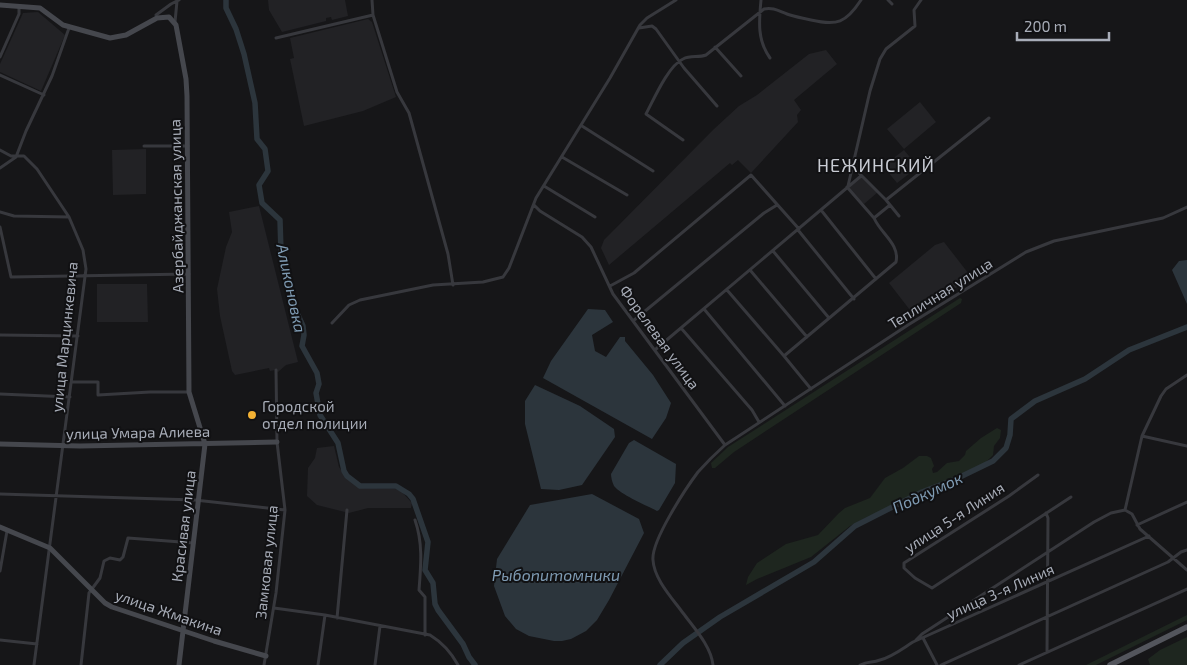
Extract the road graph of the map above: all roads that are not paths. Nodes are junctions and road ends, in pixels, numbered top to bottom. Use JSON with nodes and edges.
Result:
{"nodes":[{"id":1,"x":178,"y":0,"type":"edge"},
{"id":2,"x":372,"y":0,"type":"edge"},
{"id":3,"x":676,"y":0,"type":"edge"},
{"id":4,"x":762,"y":0,"type":"edge"},
{"id":5,"x":861,"y":0,"type":"edge"},
{"id":6,"x":888,"y":0,"type":"edge"},
{"id":7,"x":921,"y":0,"type":"edge"},
{"id":8,"x":892,"y":4,"type":"dead end"},
{"id":9,"x":0,"y":5,"type":"edge"},
{"id":10,"x":19,"y":7,"type":"junction"},
{"id":11,"x":760,"y":12,"type":"junction"},
{"id":12,"x":373,"y":15,"type":"junction"},
{"id":13,"x":158,"y":18,"type":"junction"},
{"id":14,"x":175,"y":22,"type":"junction"},
{"id":15,"x":69,"y":28,"type":"junction"},
{"id":16,"x":639,"y":28,"type":"junction"},
{"id":17,"x":276,"y":38,"type":"dead end"},
{"id":18,"x":715,"y":47,"type":"junction"},
{"id":19,"x":0,"y":57,"type":"edge"},
{"id":20,"x":770,"y":58,"type":"dead end"},
{"id":21,"x":679,"y":61,"type":"junction"},
{"id":22,"x":0,"y":75,"type":"edge"},
{"id":23,"x":741,"y":76,"type":"dead end"},
{"id":24,"x":44,"y":95,"type":"junction"},
{"id":25,"x":718,"y":106,"type":"dead end"},
{"id":26,"x":988,"y":118,"type":"dead end"},
{"id":27,"x":582,"y":126,"type":"junction"},
{"id":28,"x":683,"y":140,"type":"dead end"},
{"id":29,"x":144,"y":146,"type":"dead end"},
{"id":30,"x":188,"y":146,"type":"junction"},
{"id":31,"x":0,"y":150,"type":"edge"},
{"id":32,"x":16,"y":157,"type":"junction"},
{"id":33,"x":562,"y":157,"type":"junction"},
{"id":34,"x":853,"y":167,"type":"junction"},
{"id":35,"x":0,"y":168,"type":"edge"},
{"id":36,"x":653,"y":171,"type":"dead end"},
{"id":37,"x":861,"y":176,"type":"junction"},
{"id":38,"x":544,"y":186,"type":"junction"},
{"id":39,"x":848,"y":187,"type":"junction"},
{"id":40,"x":627,"y":195,"type":"dead end"},
{"id":41,"x":886,"y":200,"type":"junction"},
{"id":42,"x":777,"y":204,"type":"junction"},
{"id":43,"x":534,"y":205,"type":"junction"},
{"id":44,"x":890,"y":205,"type":"junction"},
{"id":45,"x":1187,"y":207,"type":"edge"},
{"id":46,"x":821,"y":210,"type":"junction"},
{"id":47,"x":0,"y":212,"type":"edge"},
{"id":48,"x":898,"y":216,"type":"dead end"},
{"id":49,"x":69,"y":217,"type":"junction"},
{"id":50,"x":595,"y":217,"type":"dead end"},
{"id":51,"x":874,"y":218,"type":"junction"},
{"id":52,"x":0,"y":227,"type":"edge"},
{"id":53,"x":798,"y":230,"type":"junction"},
{"id":54,"x":773,"y":251,"type":"junction"},
{"id":55,"x":750,"y":270,"type":"junction"},
{"id":56,"x":189,"y":274,"type":"junction"},
{"id":57,"x":85,"y":276,"type":"junction"},
{"id":58,"x":876,"y":279,"type":"junction"},
{"id":59,"x":453,"y":284,"type":"junction"},
{"id":60,"x":610,"y":286,"type":"junction"},
{"id":61,"x":727,"y":290,"type":"junction"},
{"id":62,"x":854,"y":299,"type":"junction"},
{"id":63,"x":704,"y":309,"type":"junction"},
{"id":64,"x":829,"y":318,"type":"junction"},
{"id":65,"x":633,"y":321,"type":"junction"},
{"id":66,"x":332,"y":322,"type":"dead end"},
{"id":67,"x":681,"y":328,"type":"junction"},
{"id":68,"x":0,"y":335,"type":"edge"},
{"id":69,"x":78,"y":336,"type":"junction"},
{"id":70,"x":807,"y":337,"type":"junction"},
{"id":71,"x":656,"y":349,"type":"junction"},
{"id":72,"x":784,"y":356,"type":"junction"},
{"id":73,"x":276,"y":370,"type":"dead end"},
{"id":74,"x":1187,"y":375,"type":"edge"},
{"id":75,"x":72,"y":382,"type":"junction"},
{"id":76,"x":811,"y":389,"type":"junction"},
{"id":77,"x":189,"y":392,"type":"junction"},
{"id":78,"x":0,"y":394,"type":"edge"},
{"id":79,"x":70,"y":397,"type":"junction"},
{"id":80,"x":784,"y":406,"type":"junction"},
{"id":81,"x":759,"y":422,"type":"junction"},
{"id":82,"x":1142,"y":436,"type":"junction"},
{"id":83,"x":277,"y":442,"type":"junction"},
{"id":84,"x":0,"y":444,"type":"edge"},
{"id":85,"x":205,"y":444,"type":"junction"},
{"id":86,"x":725,"y":445,"type":"junction"},
{"id":87,"x":64,"y":446,"type":"junction"},
{"id":88,"x":1187,"y":446,"type":"edge"},
{"id":89,"x":1038,"y":475,"type":"dead end"},
{"id":90,"x":0,"y":494,"type":"edge"},
{"id":91,"x":57,"y":496,"type":"junction"},
{"id":92,"x":1071,"y":497,"type":"dead end"},
{"id":93,"x":199,"y":501,"type":"junction"},
{"id":94,"x":1187,"y":502,"type":"edge"},
{"id":95,"x":285,"y":510,"type":"junction"},
{"id":96,"x":347,"y":510,"type":"dead end"},
{"id":97,"x":1125,"y":510,"type":"junction"},
{"id":98,"x":1046,"y":513,"type":"junction"},
{"id":99,"x":415,"y":520,"type":"dead end"},
{"id":100,"x":1137,"y":524,"type":"junction"},
{"id":101,"x":0,"y":527,"type":"edge"},
{"id":102,"x":8,"y":530,"type":"junction"},
{"id":103,"x":1149,"y":536,"type":"junction"},
{"id":104,"x":194,"y":543,"type":"junction"},
{"id":105,"x":50,"y":548,"type":"junction"},
{"id":106,"x":1187,"y":550,"type":"edge"},
{"id":107,"x":1049,"y":552,"type":"junction"},
{"id":108,"x":1174,"y":558,"type":"junction"},
{"id":109,"x":1187,"y":570,"type":"edge"},
{"id":110,"x":0,"y":571,"type":"edge"},
{"id":111,"x":1048,"y":582,"type":"junction"},
{"id":112,"x":91,"y":589,"type":"junction"},
{"id":113,"x":1187,"y":589,"type":"edge"},
{"id":114,"x":274,"y":608,"type":"junction"},
{"id":115,"x":325,"y":615,"type":"junction"},
{"id":116,"x":1048,"y":617,"type":"junction"},
{"id":117,"x":337,"y":618,"type":"junction"},
{"id":118,"x":380,"y":626,"type":"junction"},
{"id":119,"x":1187,"y":626,"type":"edge"},
{"id":120,"x":183,"y":630,"type":"junction"},
{"id":121,"x":424,"y":635,"type":"junction"},
{"id":122,"x":923,"y":638,"type":"junction"},
{"id":123,"x":0,"y":640,"type":"edge"},
{"id":124,"x":913,"y":642,"type":"junction"},
{"id":125,"x":37,"y":644,"type":"junction"},
{"id":126,"x":1047,"y":652,"type":"junction"},
{"id":127,"x":266,"y":656,"type":"junction"},
{"id":128,"x":34,"y":665,"type":"edge"},
{"id":129,"x":81,"y":665,"type":"edge"},
{"id":130,"x":179,"y":665,"type":"edge"},
{"id":131,"x":264,"y":665,"type":"edge"},
{"id":132,"x":318,"y":665,"type":"edge"},
{"id":133,"x":375,"y":665,"type":"edge"},
{"id":134,"x":458,"y":665,"type":"edge"},
{"id":135,"x":713,"y":665,"type":"edge"},
{"id":136,"x":860,"y":665,"type":"edge"},
{"id":137,"x":939,"y":665,"type":"edge"},
{"id":138,"x":1020,"y":665,"type":"edge"},
{"id":139,"x":1110,"y":665,"type":"edge"}],
"edges":[{"from":1,"to":13,"type":"street"},
{"from":1,"to":14,"type":"street"},
{"from":2,"to":12,"type":"street"},
{"from":3,"to":16,"type":"street"},
{"from":4,"to":11,"type":"street"},
{"from":5,"to":11,"type":"street"},
{"from":6,"to":8,"type":"street"},
{"from":7,"to":34,"type":"street"},
{"from":9,"to":10,"type":"main road"},
{"from":10,"to":15,"type":"main road"},
{"from":10,"to":19,"type":"street"},
{"from":11,"to":18,"type":"street"},
{"from":11,"to":20,"type":"street"},
{"from":12,"to":17,"type":"street"},
{"from":12,"to":59,"type":"street"},
{"from":13,"to":14,"type":"main road"},
{"from":13,"to":15,"type":"main road"},
{"from":14,"to":30,"type":"main road","name":"Азербайджанская улица"},
{"from":15,"to":24,"type":"street"},
{"from":16,"to":21,"type":"street"},
{"from":16,"to":27,"type":"street"},
{"from":18,"to":21,"type":"street"},
{"from":18,"to":23,"type":"street"},
{"from":21,"to":25,"type":"street"},
{"from":21,"to":28,"type":"street"},
{"from":22,"to":24,"type":"street"},
{"from":24,"to":32,"type":"street"},
{"from":26,"to":41,"type":"street"},
{"from":27,"to":33,"type":"street"},
{"from":27,"to":36,"type":"street"},
{"from":29,"to":30,"type":"street"},
{"from":30,"to":56,"type":"main road","name":"Азербайджанская улица"},
{"from":31,"to":32,"type":"street"},
{"from":32,"to":35,"type":"street"},
{"from":32,"to":49,"type":"street","name":"улица Марцинкевича"},
{"from":33,"to":38,"type":"street"},
{"from":33,"to":40,"type":"street"},
{"from":34,"to":37,"type":"street"},
{"from":34,"to":39,"type":"street"},
{"from":37,"to":39,"type":"street"},
{"from":37,"to":41,"type":"street"},
{"from":38,"to":43,"type":"street"},
{"from":38,"to":50,"type":"street"},
{"from":39,"to":46,"type":"street"},
{"from":39,"to":51,"type":"street"},
{"from":41,"to":44,"type":"street"},
{"from":42,"to":53,"type":"street"},
{"from":42,"to":60,"type":"street"},
{"from":42,"to":65,"type":"street"},
{"from":43,"to":59,"type":"street"},
{"from":43,"to":60,"type":"street","name":"Форелевая улица"},
{"from":44,"to":48,"type":"street"},
{"from":44,"to":51,"type":"street"},
{"from":45,"to":76,"type":"street","name":"Тепличная улица"},
{"from":46,"to":53,"type":"street"},
{"from":46,"to":58,"type":"street"},
{"from":47,"to":49,"type":"street"},
{"from":49,"to":57,"type":"street","name":"улица Марцинкевича"},
{"from":51,"to":58,"type":"street"},
{"from":52,"to":57,"type":"street"},
{"from":53,"to":54,"type":"street"},
{"from":53,"to":62,"type":"street"},
{"from":54,"to":55,"type":"street"},
{"from":54,"to":64,"type":"street"},
{"from":55,"to":61,"type":"street"},
{"from":55,"to":70,"type":"street"},
{"from":56,"to":57,"type":"street"},
{"from":56,"to":77,"type":"main road","name":"Азербайджанская улица"},
{"from":57,"to":69,"type":"street","name":"улица Марцинкевича"},
{"from":58,"to":62,"type":"street"},
{"from":59,"to":66,"type":"street"},
{"from":60,"to":65,"type":"street","name":"Форелевая улица"},
{"from":61,"to":63,"type":"street"},
{"from":61,"to":72,"type":"street"},
{"from":62,"to":64,"type":"street"},
{"from":63,"to":67,"type":"street"},
{"from":63,"to":80,"type":"street"},
{"from":64,"to":70,"type":"street"},
{"from":65,"to":71,"type":"street","name":"Форелевая улица"},
{"from":67,"to":71,"type":"street"},
{"from":67,"to":81,"type":"street"},
{"from":68,"to":69,"type":"street"},
{"from":69,"to":75,"type":"street","name":"улица Марцинкевича"},
{"from":70,"to":72,"type":"street"},
{"from":71,"to":86,"type":"street","name":"Форелевая улица"},
{"from":72,"to":76,"type":"street"},
{"from":73,"to":83,"type":"street","name":"Замковая улица"},
{"from":74,"to":82,"type":"street"},
{"from":75,"to":77,"type":"street"},
{"from":75,"to":79,"type":"street","name":"улица Марцинкевича"},
{"from":76,"to":80,"type":"street","name":"Тепличная улица"},
{"from":77,"to":85,"type":"main road","name":"Красивая улица"},
{"from":78,"to":79,"type":"street"},
{"from":79,"to":87,"type":"street","name":"улица Марцинкевича"},
{"from":80,"to":81,"type":"street","name":"Тепличная улица"},
{"from":81,"to":86,"type":"street","name":"Тепличная улица"},
{"from":82,"to":88,"type":"street"},
{"from":82,"to":97,"type":"street"},
{"from":83,"to":85,"type":"main road","name":"улица Умара Алиева"},
{"from":83,"to":95,"type":"street","name":"Замковая улица"},
{"from":84,"to":87,"type":"main road","name":"улица Умара Алиева"},
{"from":85,"to":87,"type":"main road","name":"улица Умара Алиева"},
{"from":85,"to":93,"type":"main road","name":"Красивая улица"},
{"from":86,"to":135,"type":"street","name":"Тепличная улица"},
{"from":87,"to":91,"type":"street","name":"улица Марцинкевича"},
{"from":89,"to":98,"type":"street","name":"улица 5-я Линия"},
{"from":90,"to":91,"type":"street"},
{"from":91,"to":93,"type":"street"},
{"from":91,"to":105,"type":"street","name":"улица Марцинкевича"},
{"from":92,"to":98,"type":"street","name":"улица 5-я Линия"},
{"from":93,"to":95,"type":"street"},
{"from":93,"to":104,"type":"main road","name":"Красивая улица"},
{"from":94,"to":100,"type":"street"},
{"from":95,"to":114,"type":"street","name":"Замковая улица"},
{"from":96,"to":117,"type":"street"},
{"from":97,"to":100,"type":"street"},
{"from":97,"to":107,"type":"street"},
{"from":98,"to":107,"type":"street"},
{"from":99,"to":121,"type":"street"},
{"from":100,"to":103,"type":"street"},
{"from":101,"to":102,"type":"main road","name":"улица Жмакина"},
{"from":102,"to":105,"type":"main road","name":"улица Жмакина"},
{"from":102,"to":110,"type":"street"},
{"from":103,"to":108,"type":"street"},
{"from":103,"to":111,"type":"street","name":"улица 3-я Линия"},
{"from":104,"to":112,"type":"street"},
{"from":104,"to":120,"type":"main road","name":"Красивая улица"},
{"from":105,"to":112,"type":"main road","name":"улица Жмакина"},
{"from":105,"to":125,"type":"street","name":"улица Марцинкевича"},
{"from":106,"to":108,"type":"street"},
{"from":107,"to":111,"type":"street"},
{"from":107,"to":124,"type":"street"},
{"from":108,"to":109,"type":"street"},
{"from":108,"to":116,"type":"street"},
{"from":111,"to":116,"type":"street"},
{"from":111,"to":122,"type":"street","name":"улица 3-я Линия"},
{"from":112,"to":120,"type":"main road","name":"улица Жмакина"},
{"from":112,"to":129,"type":"street"},
{"from":113,"to":126,"type":"street"},
{"from":114,"to":115,"type":"street"},
{"from":114,"to":127,"type":"street","name":"Замковая улица"},
{"from":115,"to":117,"type":"street"},
{"from":115,"to":132,"type":"street"},
{"from":116,"to":126,"type":"street"},
{"from":116,"to":137,"type":"street"},
{"from":117,"to":118,"type":"street"},
{"from":118,"to":121,"type":"street"},
{"from":118,"to":133,"type":"street"},
{"from":119,"to":139,"type":"main road"},
{"from":120,"to":127,"type":"main road","name":"улица Жмакина"},
{"from":120,"to":130,"type":"main road","name":"Красивая улица"},
{"from":121,"to":134,"type":"street"},
{"from":122,"to":124,"type":"street","name":"улица 3-я Линия"},
{"from":122,"to":137,"type":"street"},
{"from":123,"to":125,"type":"street"},
{"from":124,"to":136,"type":"street","name":"улица 3-я Линия"},
{"from":125,"to":128,"type":"street","name":"улица Марцинкевича"},
{"from":126,"to":138,"type":"street"},
{"from":127,"to":131,"type":"street","name":"Замковая улица"}]}
